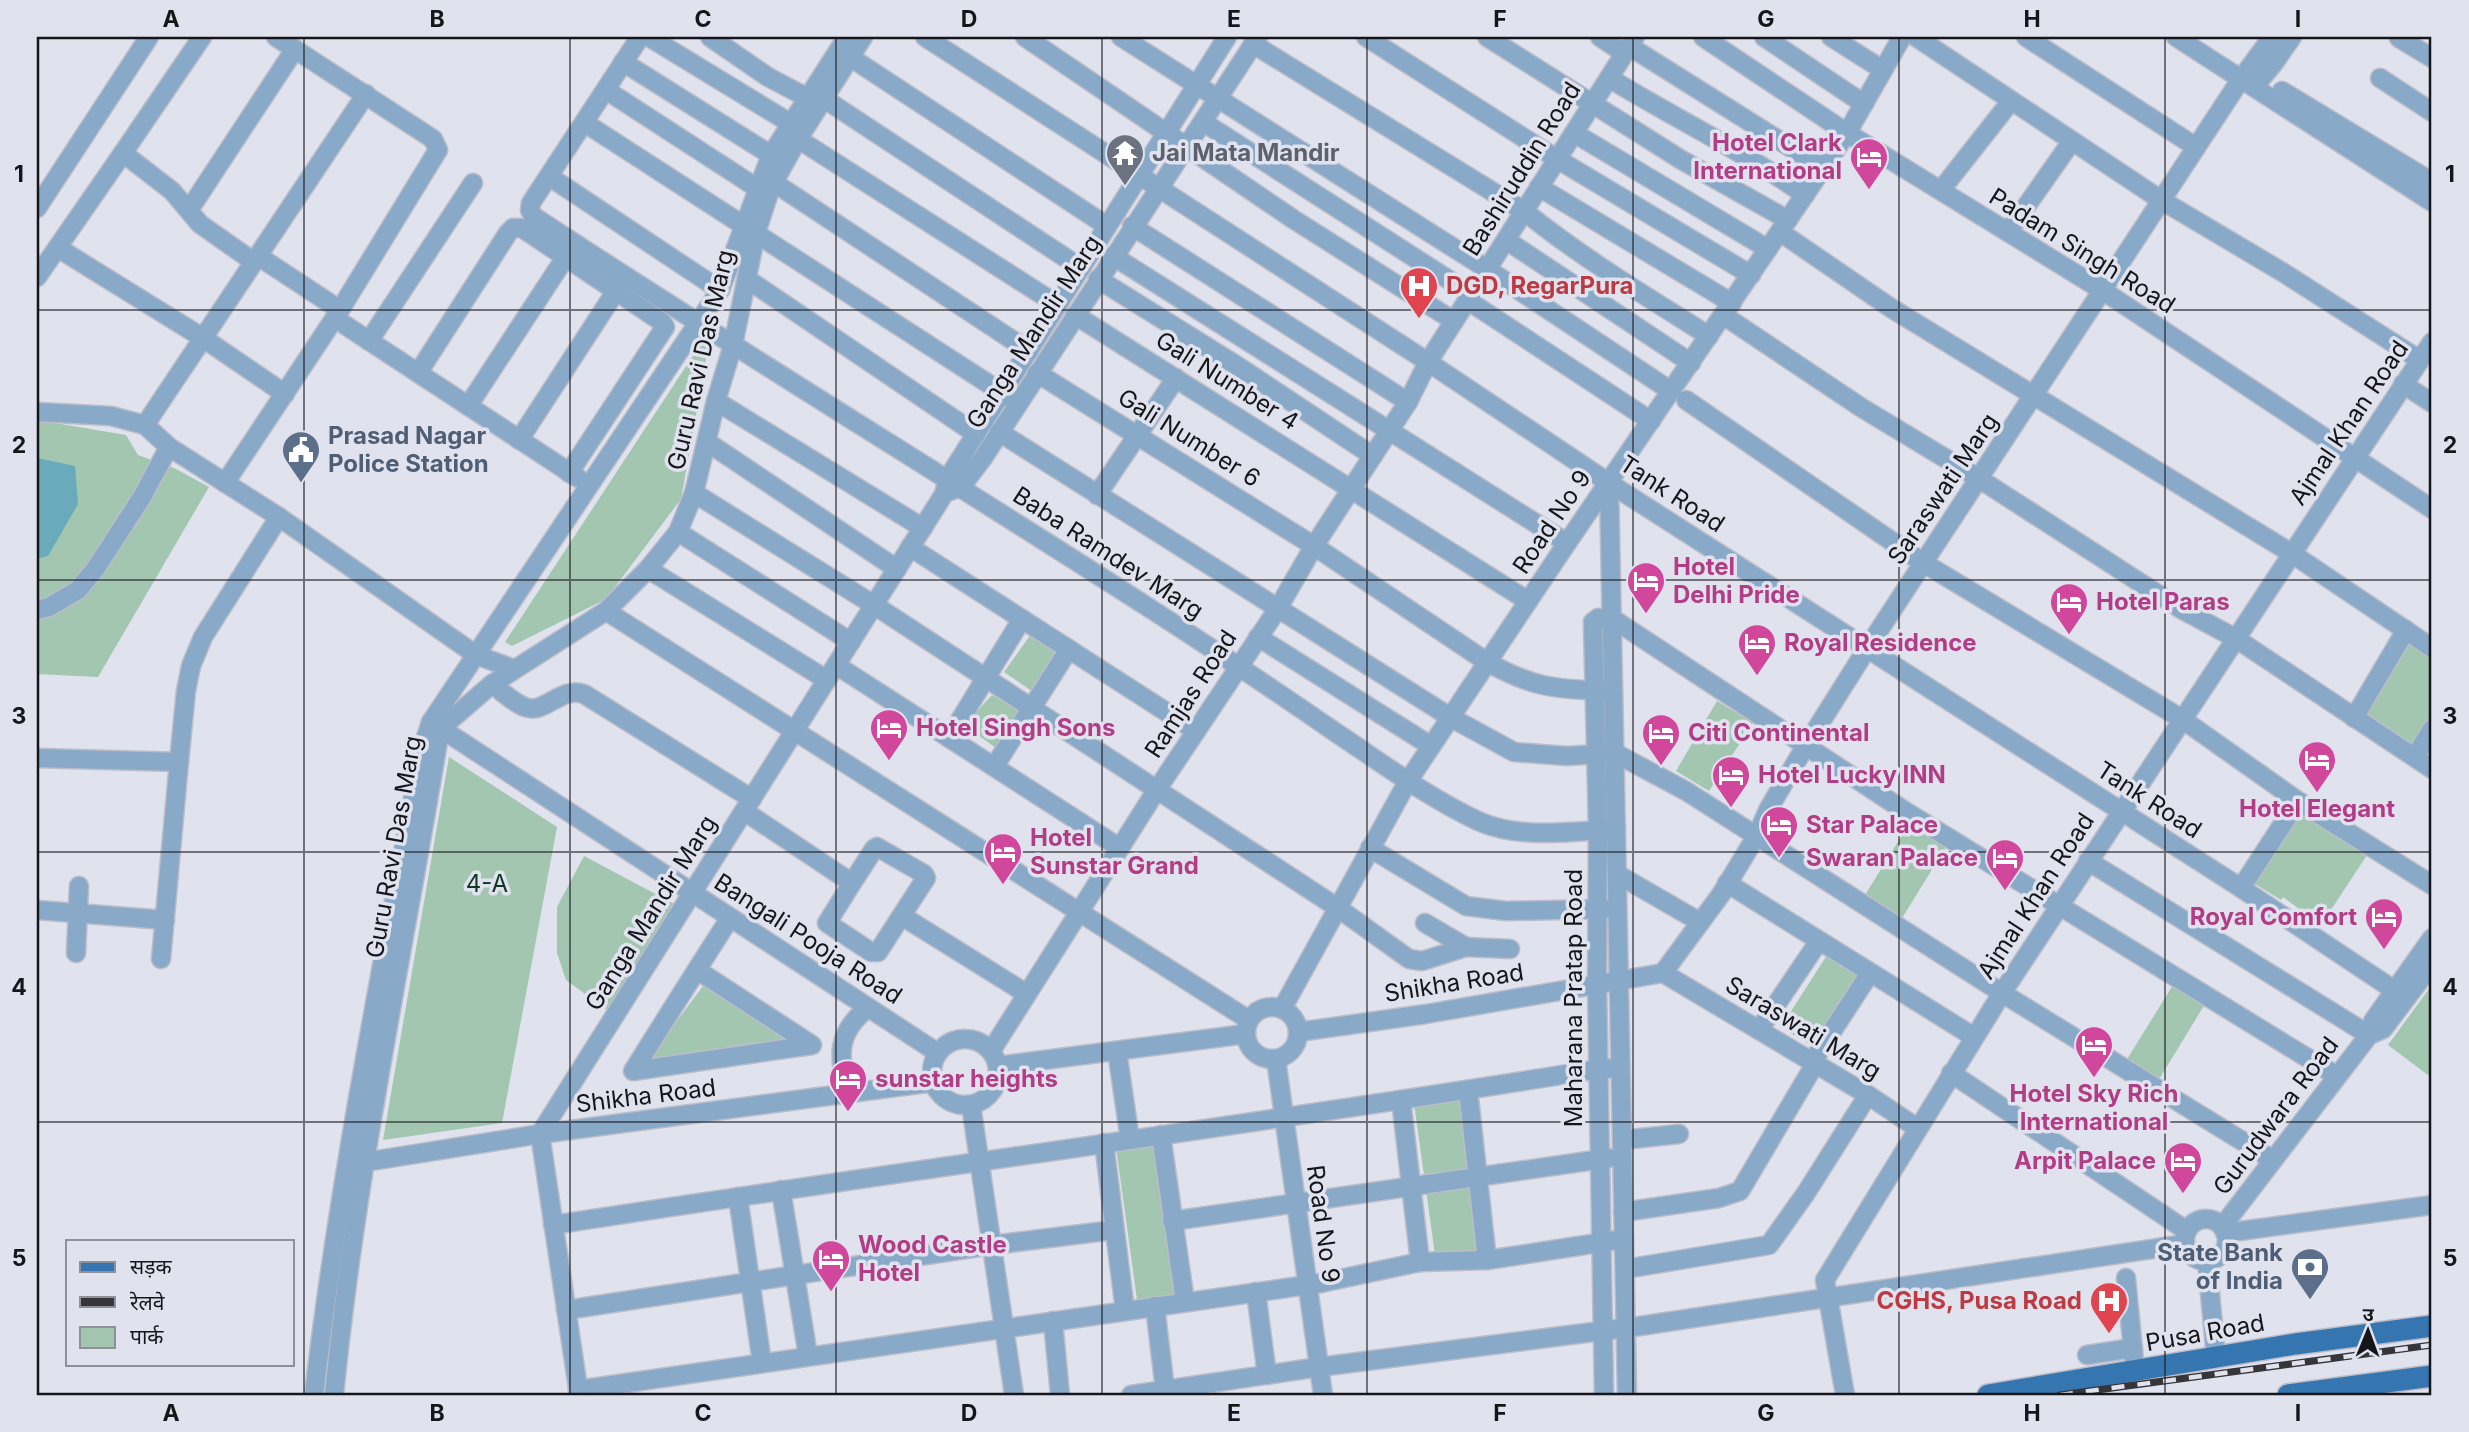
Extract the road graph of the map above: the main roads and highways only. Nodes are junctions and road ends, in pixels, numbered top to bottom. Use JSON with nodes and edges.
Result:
{"nodes":[{"id":1,"x":2432,"y":1326,"type":"edge"},
{"id":2,"x":2432,"y":1376,"type":"edge"},
{"id":3,"x":1988,"y":1395,"type":"edge"},
{"id":4,"x":2288,"y":1395,"type":"edge"}],
"edges":[{"from":1,"to":3,"type":"main road","name":"Pusa Road"},
{"from":2,"to":4,"type":"main road"}]}
